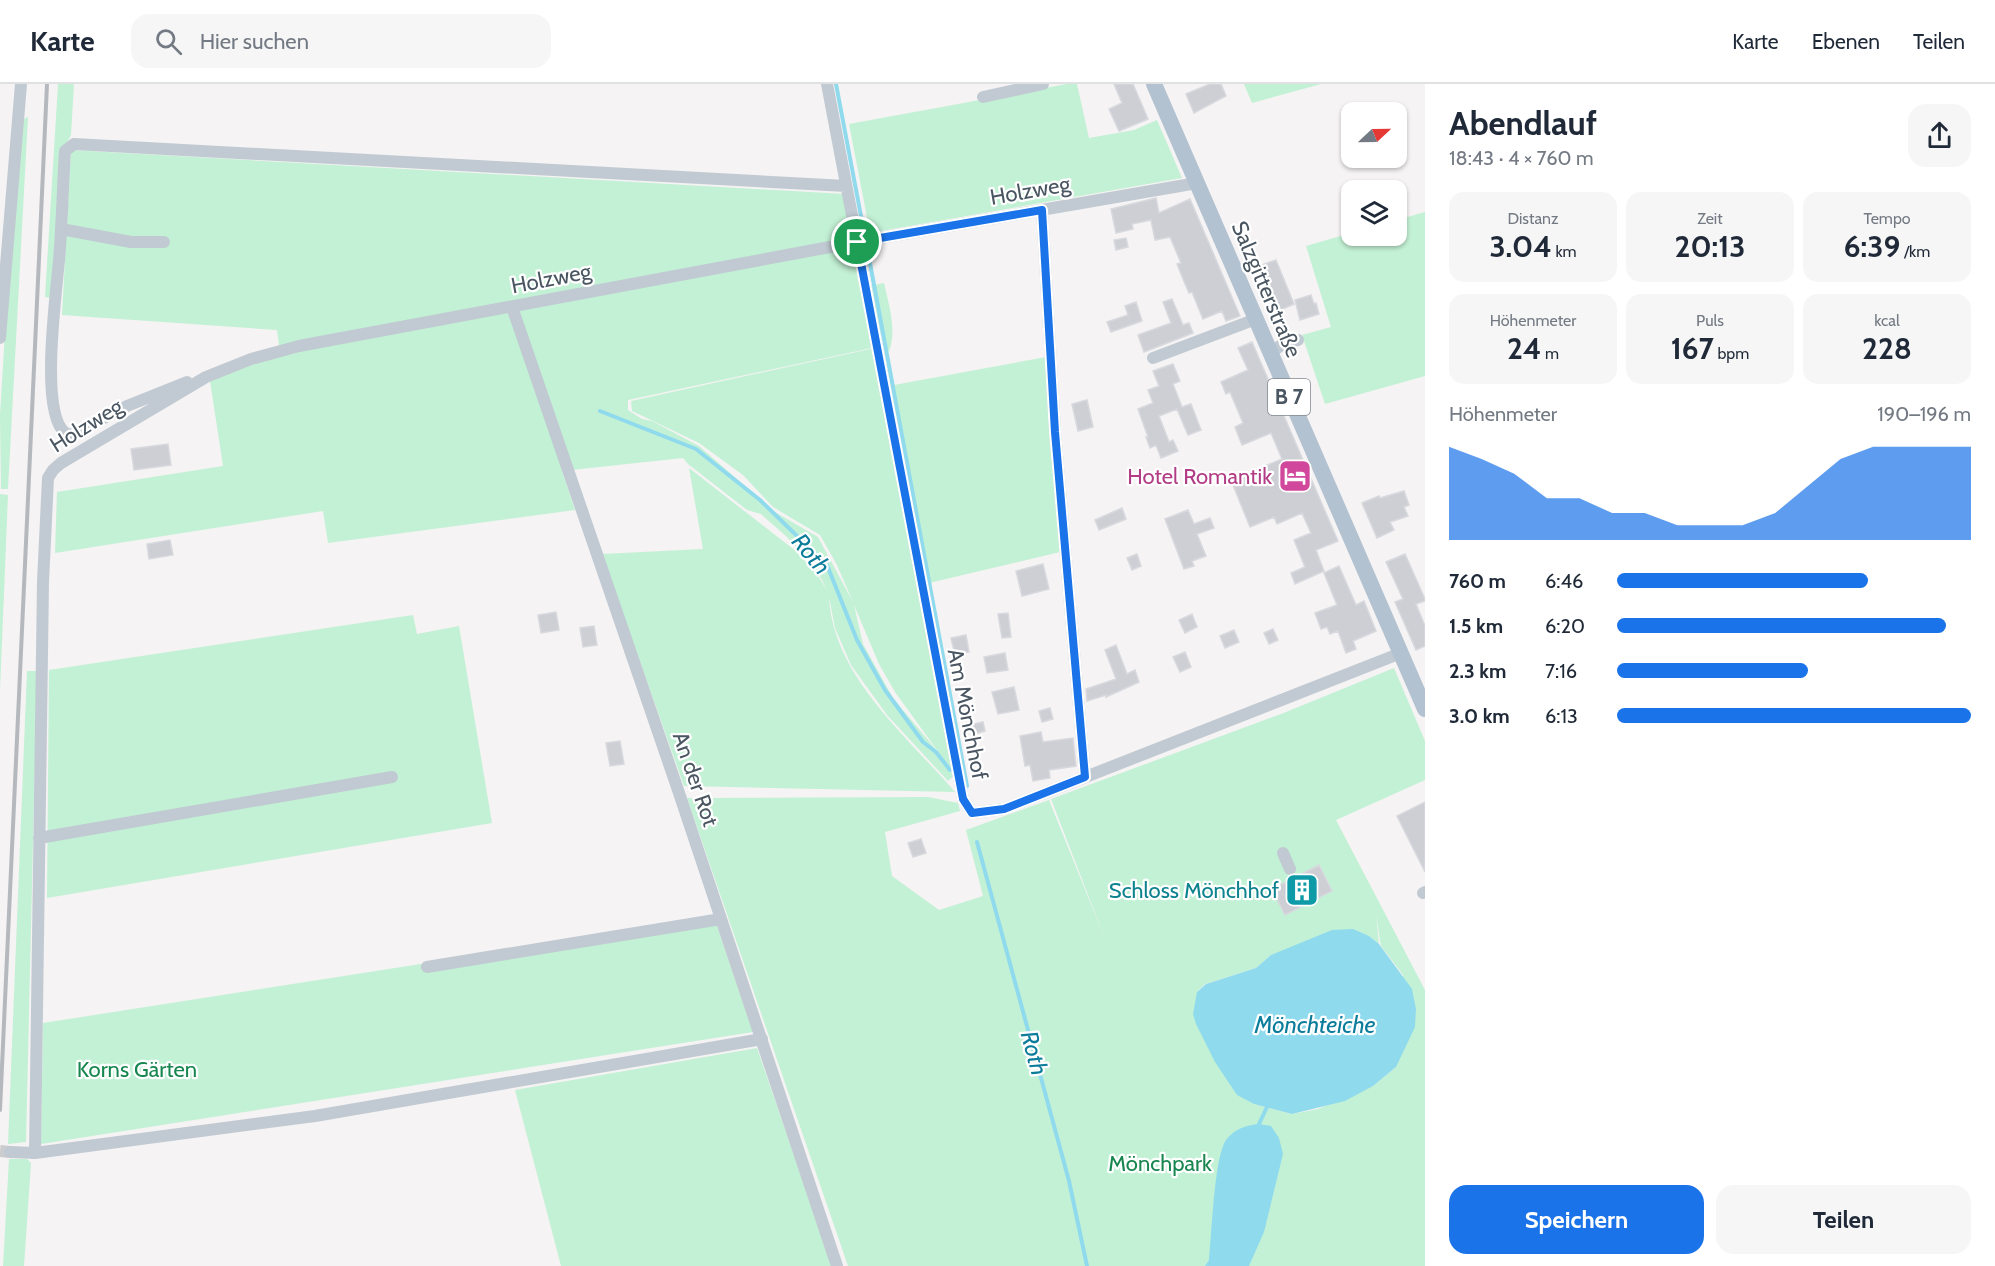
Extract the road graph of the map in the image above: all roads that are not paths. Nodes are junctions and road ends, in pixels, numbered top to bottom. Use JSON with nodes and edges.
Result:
{"nodes":[{"id":1,"x":21,"y":84,"type":"edge"},
{"id":2,"x":827,"y":84,"type":"edge"},
{"id":3,"x":1042,"y":84,"type":"edge"},
{"id":4,"x":1154,"y":84,"type":"edge"},
{"id":5,"x":983,"y":97,"type":"dead end"},
{"id":6,"x":1197,"y":183,"type":"junction"},
{"id":7,"x":846,"y":186,"type":"junction"},
{"id":8,"x":1042,"y":210,"type":"junction"},
{"id":9,"x":9,"y":225,"type":"junction"},
{"id":10,"x":61,"y":230,"type":"junction"},
{"id":11,"x":164,"y":242,"type":"dead end"},
{"id":12,"x":857,"y":242,"type":"junction"},
{"id":13,"x":0,"y":249,"type":"edge"},
{"id":14,"x":512,"y":307,"type":"junction"},
{"id":15,"x":1256,"y":319,"type":"junction"},
{"id":16,"x":0,"y":338,"type":"edge"},
{"id":17,"x":1298,"y":340,"type":"dead end"},
{"id":18,"x":1270,"y":353,"type":"junction"},
{"id":19,"x":1153,"y":358,"type":"dead end"},
{"id":20,"x":206,"y":376,"type":"junction"},
{"id":21,"x":1401,"y":653,"type":"junction"},
{"id":22,"x":1425,"y":709,"type":"edge"},
{"id":23,"x":392,"y":777,"type":"dead end"},
{"id":24,"x":1085,"y":777,"type":"junction"},
{"id":25,"x":39,"y":838,"type":"junction"},
{"id":26,"x":1283,"y":854,"type":"dead end"},
{"id":27,"x":1290,"y":869,"type":"dead end"},
{"id":28,"x":722,"y":919,"type":"junction"},
{"id":29,"x":428,"y":967,"type":"dead end"},
{"id":30,"x":762,"y":1039,"type":"junction"},
{"id":31,"x":10,"y":1152,"type":"tunnel mouth"},
{"id":32,"x":35,"y":1153,"type":"junction"},
{"id":33,"x":837,"y":1266,"type":"edge"}],
"edges":[{"from":1,"to":9,"type":"street"},
{"from":2,"to":7,"type":"street"},
{"from":3,"to":5,"type":"street"},
{"from":4,"to":6,"type":"main road","name":"Salzgitterstraße","number":"B 7"},
{"from":6,"to":8,"type":"street","name":"Holzweg"},
{"from":6,"to":15,"type":"main road","name":"Salzgitterstraße","number":"B 7"},
{"from":7,"to":10,"type":"street"},
{"from":7,"to":12,"type":"street"},
{"from":8,"to":12,"type":"street","name":"Holzweg"},
{"from":8,"to":24,"type":"street"},
{"from":9,"to":13,"type":"street"},
{"from":9,"to":16,"type":"street"},
{"from":10,"to":11,"type":"street"},
{"from":10,"to":20,"type":"street"},
{"from":12,"to":14,"type":"street","name":"Holzweg"},
{"from":12,"to":24,"type":"street","name":"Am Mönchhof"},
{"from":14,"to":20,"type":"street","name":"Holzweg"},
{"from":14,"to":28,"type":"street","name":"An der Rot"},
{"from":15,"to":18,"type":"main road","name":"Salzgitterstraße","number":"B 7"},
{"from":15,"to":19,"type":"street"},
{"from":17,"to":18,"type":"street"},
{"from":18,"to":21,"type":"main road","name":"Salzgitterstraße","number":"B 7"},
{"from":20,"to":25,"type":"street","name":"Holzweg"},
{"from":21,"to":22,"type":"main road","name":"Salzgitterstraße","number":"B 7"},
{"from":21,"to":24,"type":"street","name":"Am Mönchhof"},
{"from":23,"to":25,"type":"street"},
{"from":25,"to":32,"type":"street"},
{"from":26,"to":27,"type":"street"},
{"from":28,"to":29,"type":"street"},
{"from":28,"to":30,"type":"street","name":"An der Rot"},
{"from":30,"to":32,"type":"street"},
{"from":30,"to":33,"type":"street","name":"An der Rot"},
{"from":31,"to":32,"type":"street"}]}
